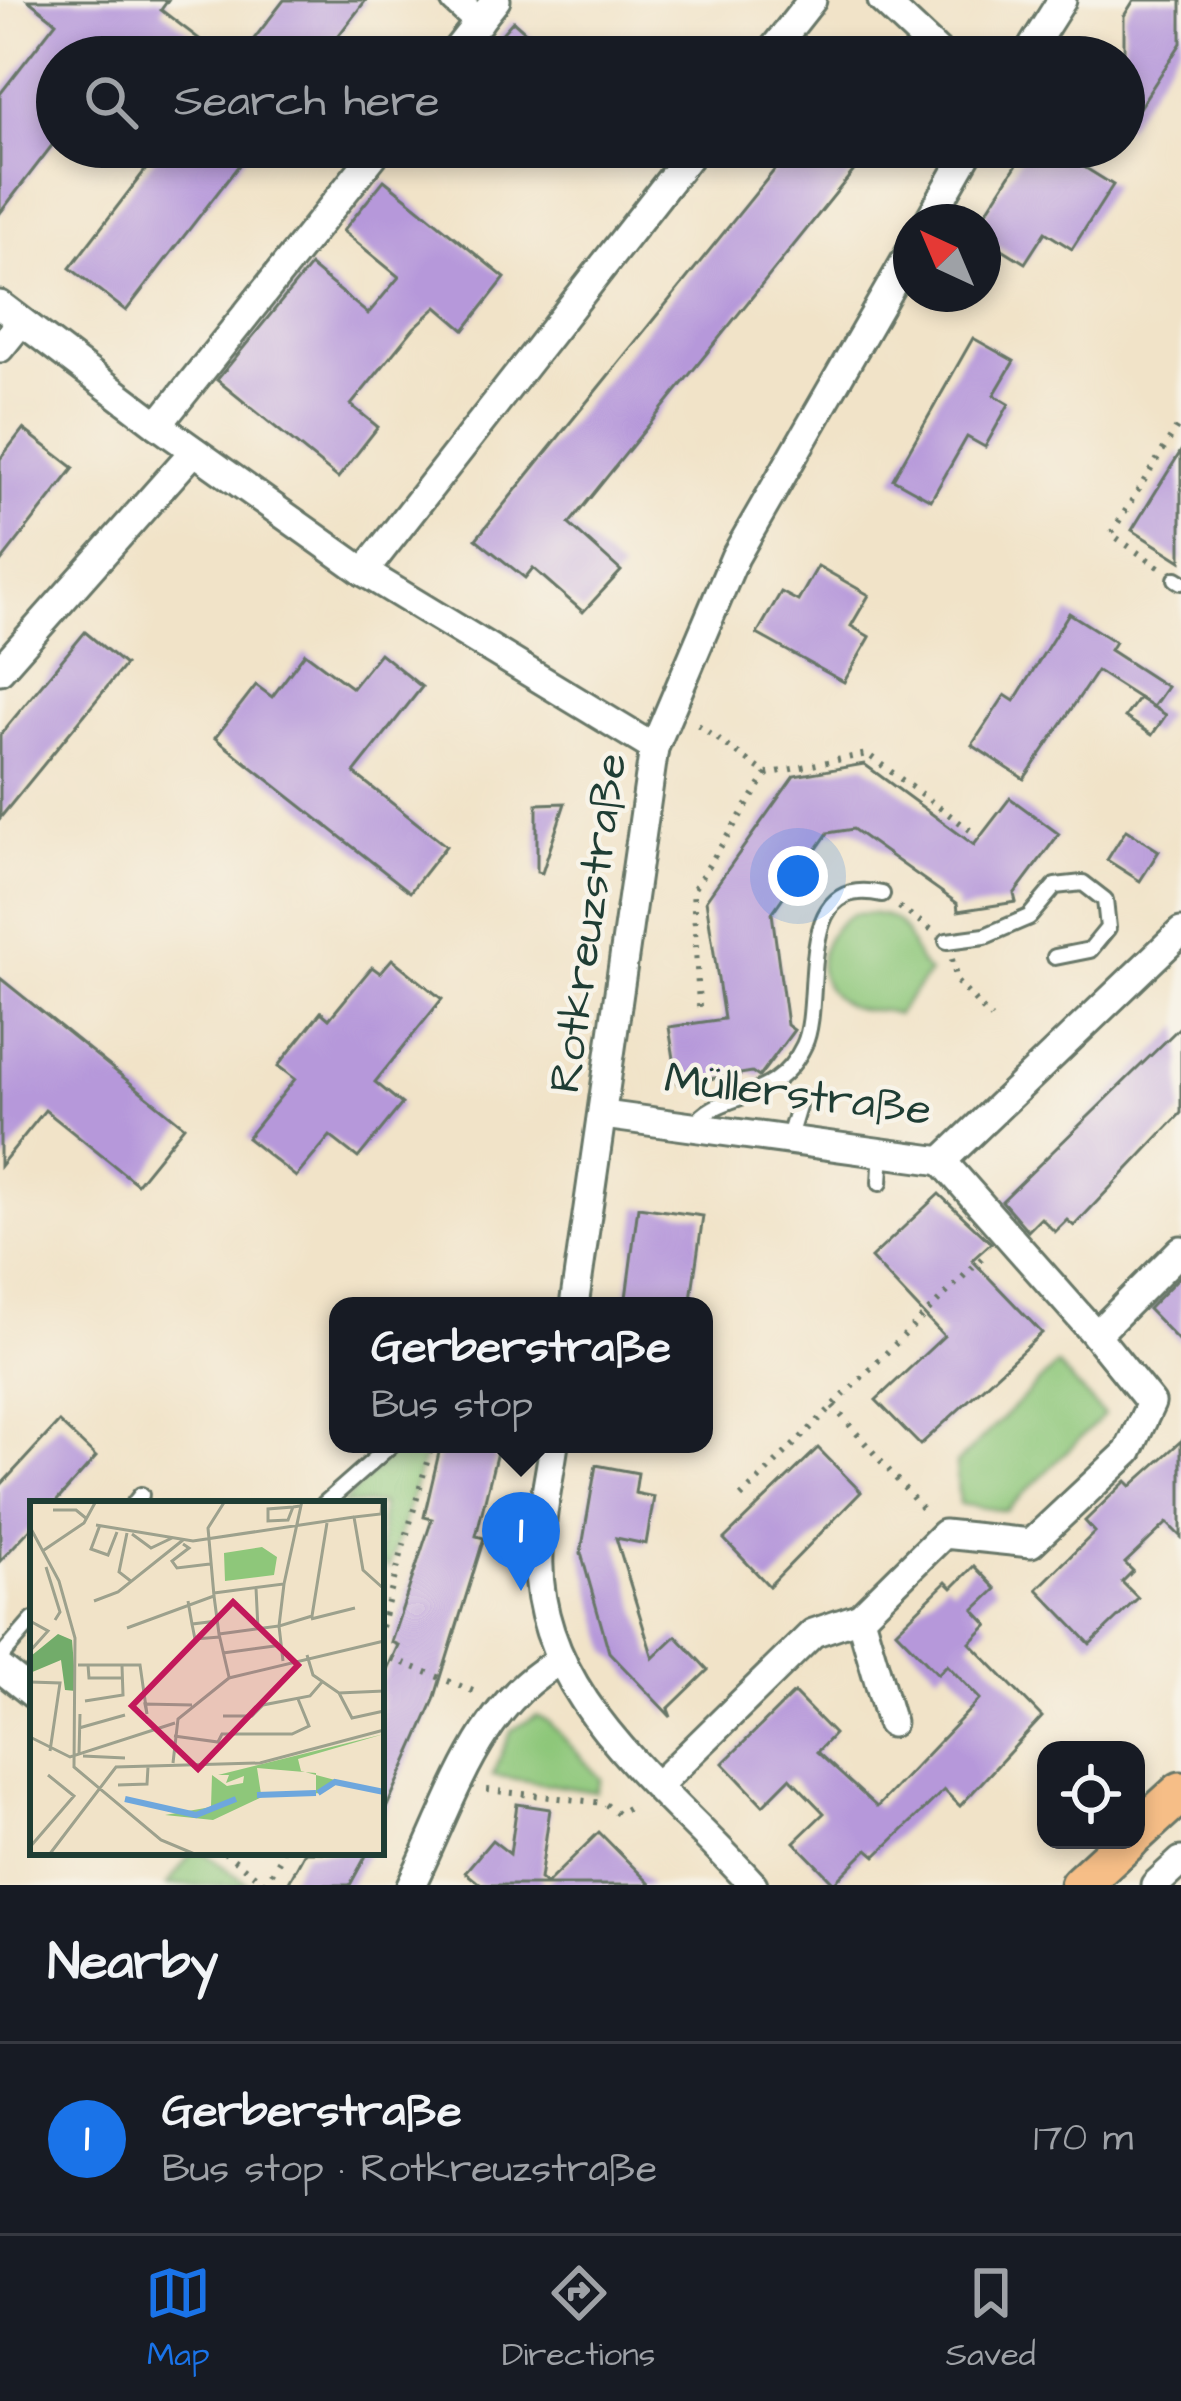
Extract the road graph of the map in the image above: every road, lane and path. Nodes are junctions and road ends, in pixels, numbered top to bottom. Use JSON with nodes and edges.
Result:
{"nodes":[{"id":1,"x":455,"y":0,"type":"edge"},
{"id":2,"x":812,"y":0,"type":"edge"},
{"id":3,"x":882,"y":0,"type":"edge"},
{"id":4,"x":1062,"y":0,"type":"edge"},
{"id":5,"x":488,"y":11,"type":"edge"},
{"id":6,"x":468,"y":36,"type":"edge"},
{"id":7,"x":784,"y":36,"type":"edge"},
{"id":8,"x":921,"y":36,"type":"edge"},
{"id":9,"x":1039,"y":36,"type":"edge"},
{"id":10,"x":363,"y":168,"type":"edge"},
{"id":11,"x":679,"y":168,"type":"edge"},
{"id":12,"x":959,"y":168,"type":"edge"},
{"id":13,"x":938,"y":204,"type":"edge"},
{"id":14,"x":893,"y":282,"type":"edge"},
{"id":15,"x":11,"y":313,"type":"edge"},
{"id":16,"x":0,"y":348,"type":"edge"},
{"id":17,"x":1181,"y":421,"type":"edge"},
{"id":18,"x":158,"y":425,"type":"junction"},
{"id":19,"x":194,"y":451,"type":"junction"},
{"id":20,"x":364,"y":572,"type":"junction"},
{"id":21,"x":1179,"y":581,"type":"edge"},
{"id":22,"x":0,"y":670,"type":"edge"},
{"id":23,"x":698,"y":725,"type":"dead end"},
{"id":24,"x":654,"y":748,"type":"junction"},
{"id":25,"x":767,"y":774,"type":"junction"},
{"id":26,"x":970,"y":830,"type":"dead end"},
{"id":27,"x":882,"y":894,"type":"dead end"},
{"id":28,"x":1181,"y":932,"type":"edge"},
{"id":29,"x":947,"y":941,"type":"dead end"},
{"id":30,"x":1055,"y":956,"type":"dead end"},
{"id":31,"x":699,"y":1007,"type":"dead end"},
{"id":32,"x":798,"y":1107,"type":"dead end"},
{"id":33,"x":604,"y":1114,"type":"junction"},
{"id":34,"x":695,"y":1126,"type":"junction"},
{"id":35,"x":789,"y":1137,"type":"junction"},
{"id":36,"x":882,"y":1149,"type":"junction"},
{"id":37,"x":942,"y":1161,"type":"junction"},
{"id":38,"x":880,"y":1183,"type":"dead end"},
{"id":39,"x":1007,"y":1233,"type":"junction"},
{"id":40,"x":1181,"y":1250,"type":"edge"},
{"id":41,"x":947,"y":1271,"type":"dead end"},
{"id":42,"x":958,"y":1282,"type":"junction"},
{"id":43,"x":575,"y":1297,"type":"edge"},
{"id":44,"x":1096,"y":1335,"type":"junction"},
{"id":45,"x":833,"y":1406,"type":"junction"},
{"id":46,"x":382,"y":1453,"type":"edge"},
{"id":47,"x":429,"y":1453,"type":"edge"},
{"id":48,"x":553,"y":1453,"type":"edge"},
{"id":49,"x":741,"y":1497,"type":"dead end"},
{"id":50,"x":327,"y":1501,"type":"edge"},
{"id":51,"x":944,"y":1534,"type":"junction"},
{"id":52,"x":384,"y":1616,"type":"edge"},
{"id":53,"x":860,"y":1617,"type":"junction"},
{"id":54,"x":30,"y":1623,"type":"edge"},
{"id":55,"x":384,"y":1655,"type":"edge"},
{"id":56,"x":0,"y":1658,"type":"edge"},
{"id":57,"x":560,"y":1661,"type":"junction"},
{"id":58,"x":0,"y":1668,"type":"edge"},
{"id":59,"x":30,"y":1692,"type":"edge"},
{"id":60,"x":482,"y":1694,"type":"dead end"},
{"id":61,"x":891,"y":1723,"type":"dead end"},
{"id":62,"x":658,"y":1785,"type":"junction"},
{"id":63,"x":459,"y":1789,"type":"junction"},
{"id":64,"x":1181,"y":1792,"type":"edge"},
{"id":65,"x":1145,"y":1825,"type":"edge"},
{"id":66,"x":1119,"y":1849,"type":"edge"},
{"id":67,"x":228,"y":1855,"type":"edge"},
{"id":68,"x":282,"y":1855,"type":"edge"},
{"id":69,"x":1181,"y":1861,"type":"edge"},
{"id":70,"x":740,"y":1880,"type":"edge"},
{"id":71,"x":266,"y":1884,"type":"edge"},
{"id":72,"x":411,"y":1885,"type":"edge"},
{"id":73,"x":1080,"y":1885,"type":"edge"},
{"id":74,"x":1155,"y":1885,"type":"edge"}],
"edges":[{"from":1,"to":5,"type":"street"},
{"from":2,"to":7,"type":"street"},
{"from":3,"to":8,"type":"street"},
{"from":4,"to":9,"type":"street"},
{"from":5,"to":6,"type":"street"},
{"from":10,"to":18,"type":"street"},
{"from":11,"to":20,"type":"street"},
{"from":12,"to":13,"type":"street"},
{"from":14,"to":24,"type":"street","name":"Rotkreuzstraße"},
{"from":15,"to":16,"type":"street"},
{"from":15,"to":18,"type":"street"},
{"from":17,"to":21,"type":"path"},
{"from":18,"to":19,"type":"street"},
{"from":19,"to":20,"type":"street"},
{"from":19,"to":22,"type":"street"},
{"from":20,"to":24,"type":"street"},
{"from":23,"to":25,"type":"path"},
{"from":24,"to":33,"type":"street","name":"Rotkreuzstraße"},
{"from":25,"to":26,"type":"path"},
{"from":25,"to":31,"type":"path"},
{"from":27,"to":34,"type":"lane"},
{"from":28,"to":37,"type":"street","name":"Müllerstraße"},
{"from":29,"to":30,"type":"lane"},
{"from":32,"to":35,"type":"lane"},
{"from":33,"to":34,"type":"street","name":"Müllerstraße"},
{"from":33,"to":43,"type":"street","name":"Rotkreuzstraße"},
{"from":34,"to":35,"type":"street","name":"Müllerstraße"},
{"from":35,"to":36,"type":"street","name":"Müllerstraße"},
{"from":36,"to":37,"type":"street","name":"Müllerstraße"},
{"from":36,"to":38,"type":"lane"},
{"from":37,"to":39,"type":"street"},
{"from":39,"to":42,"type":"path"},
{"from":39,"to":44,"type":"street"},
{"from":40,"to":44,"type":"street"},
{"from":41,"to":42,"type":"path"},
{"from":42,"to":45,"type":"path"},
{"from":44,"to":51,"type":"street"},
{"from":45,"to":49,"type":"path"},
{"from":45,"to":51,"type":"path"},
{"from":46,"to":50,"type":"lane"},
{"from":47,"to":52,"type":"path"},
{"from":48,"to":57,"type":"street"},
{"from":51,"to":53,"type":"street"},
{"from":53,"to":61,"type":"street"},
{"from":53,"to":62,"type":"street"},
{"from":54,"to":56,"type":"lane"},
{"from":55,"to":60,"type":"path"},
{"from":57,"to":62,"type":"street"},
{"from":57,"to":63,"type":"street"},
{"from":58,"to":59,"type":"street"},
{"from":62,"to":63,"type":"path"},
{"from":62,"to":70,"type":"street"},
{"from":63,"to":72,"type":"street"},
{"from":64,"to":65,"type":"main road"},
{"from":66,"to":73,"type":"main road"},
{"from":67,"to":71,"type":"path"},
{"from":68,"to":71,"type":"path"},
{"from":69,"to":74,"type":"street"}]}
